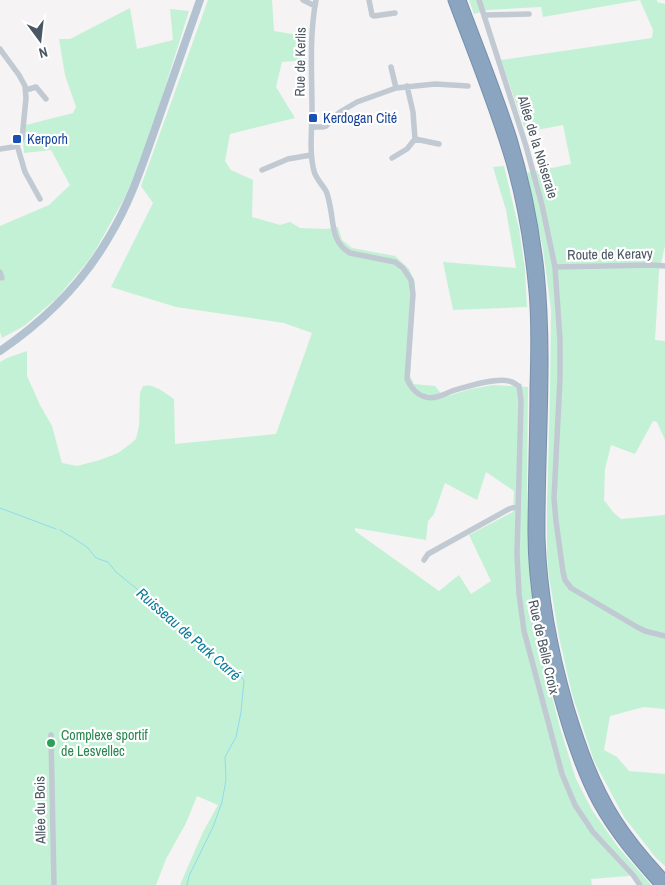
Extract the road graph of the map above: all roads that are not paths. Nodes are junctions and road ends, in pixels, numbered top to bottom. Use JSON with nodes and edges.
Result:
{"nodes":[{"id":1,"x":200,"y":0,"type":"edge"},
{"id":2,"x":303,"y":0,"type":"edge"},
{"id":3,"x":369,"y":0,"type":"edge"},
{"id":4,"x":453,"y":0,"type":"edge"},
{"id":5,"x":461,"y":0,"type":"edge"},
{"id":6,"x":479,"y":0,"type":"edge"},
{"id":7,"x":315,"y":3,"type":"edge"},
{"id":8,"x":395,"y":13,"type":"dead end"},
{"id":9,"x":529,"y":14,"type":"dead end"},
{"id":10,"x":484,"y":15,"type":"junction"},
{"id":11,"x":0,"y":49,"type":"edge"},
{"id":12,"x":391,"y":67,"type":"dead end"},
{"id":13,"x":407,"y":86,"type":"junction"},
{"id":14,"x":468,"y":86,"type":"dead end"},
{"id":15,"x":396,"y":88,"type":"junction"},
{"id":16,"x":26,"y":90,"type":"junction"},
{"id":17,"x":46,"y":99,"type":"dead end"},
{"id":18,"x":312,"y":127,"type":"junction"},
{"id":19,"x":415,"y":139,"type":"junction"},
{"id":20,"x":439,"y":144,"type":"dead end"},
{"id":21,"x":17,"y":145,"type":"junction"},
{"id":22,"x":0,"y":149,"type":"edge"},
{"id":23,"x":311,"y":155,"type":"junction"},
{"id":24,"x":392,"y":158,"type":"dead end"},
{"id":25,"x":262,"y":170,"type":"dead end"},
{"id":26,"x":40,"y":200,"type":"dead end"},
{"id":27,"x":665,"y":266,"type":"edge"},
{"id":28,"x":555,"y":267,"type":"junction"},
{"id":29,"x":0,"y":352,"type":"edge"},
{"id":30,"x":518,"y":386,"type":"joint"},
{"id":31,"x":518,"y":506,"type":"junction"},
{"id":32,"x":424,"y":560,"type":"dead end"},
{"id":33,"x":665,"y":636,"type":"edge"},
{"id":34,"x":51,"y":735,"type":"dead end"},
{"id":35,"x":643,"y":856,"type":"junction"},
{"id":36,"x":665,"y":874,"type":"edge"},
{"id":37,"x":665,"y":880,"type":"edge"},
{"id":38,"x":54,"y":885,"type":"edge"},
{"id":39,"x":640,"y":885,"type":"edge"},
{"id":40,"x":660,"y":885,"type":"edge"}],
"edges":[{"from":1,"to":29,"type":"main road"},
{"from":2,"to":7,"type":"street"},
{"from":3,"to":8,"type":"street"},
{"from":4,"to":40,"type":"highway"},
{"from":5,"to":35,"type":"highway"},
{"from":6,"to":10,"type":"street","name":"Allée de la Noiseraie"},
{"from":7,"to":18,"type":"street","name":"Rue de Kerlis"},
{"from":9,"to":10,"type":"street"},
{"from":10,"to":28,"type":"street","name":"Allée de la Noiseraie"},
{"from":11,"to":16,"type":"street"},
{"from":12,"to":15,"type":"street"},
{"from":13,"to":14,"type":"street"},
{"from":13,"to":15,"type":"street"},
{"from":13,"to":19,"type":"street"},
{"from":15,"to":18,"type":"street"},
{"from":16,"to":17,"type":"street"},
{"from":16,"to":21,"type":"street"},
{"from":18,"to":23,"type":"street","name":"Rue de Kerlis"},
{"from":19,"to":20,"type":"street"},
{"from":19,"to":24,"type":"street"},
{"from":21,"to":22,"type":"street"},
{"from":21,"to":26,"type":"street"},
{"from":23,"to":25,"type":"street"},
{"from":23,"to":30,"type":"street","name":"Rue de Kerlis"},
{"from":27,"to":28,"type":"street","name":"Route de Keravy"},
{"from":28,"to":33,"type":"street","name":"Allée de la Noiseraie"},
{"from":30,"to":31,"type":"street","name":"Rue de Belle Croix"},
{"from":31,"to":32,"type":"street"},
{"from":31,"to":39,"type":"street","name":"Rue de Belle Croix"},
{"from":34,"to":38,"type":"street","name":"Allée du Bois"},
{"from":35,"to":36,"type":"highway"},
{"from":35,"to":37,"type":"highway"}]}
